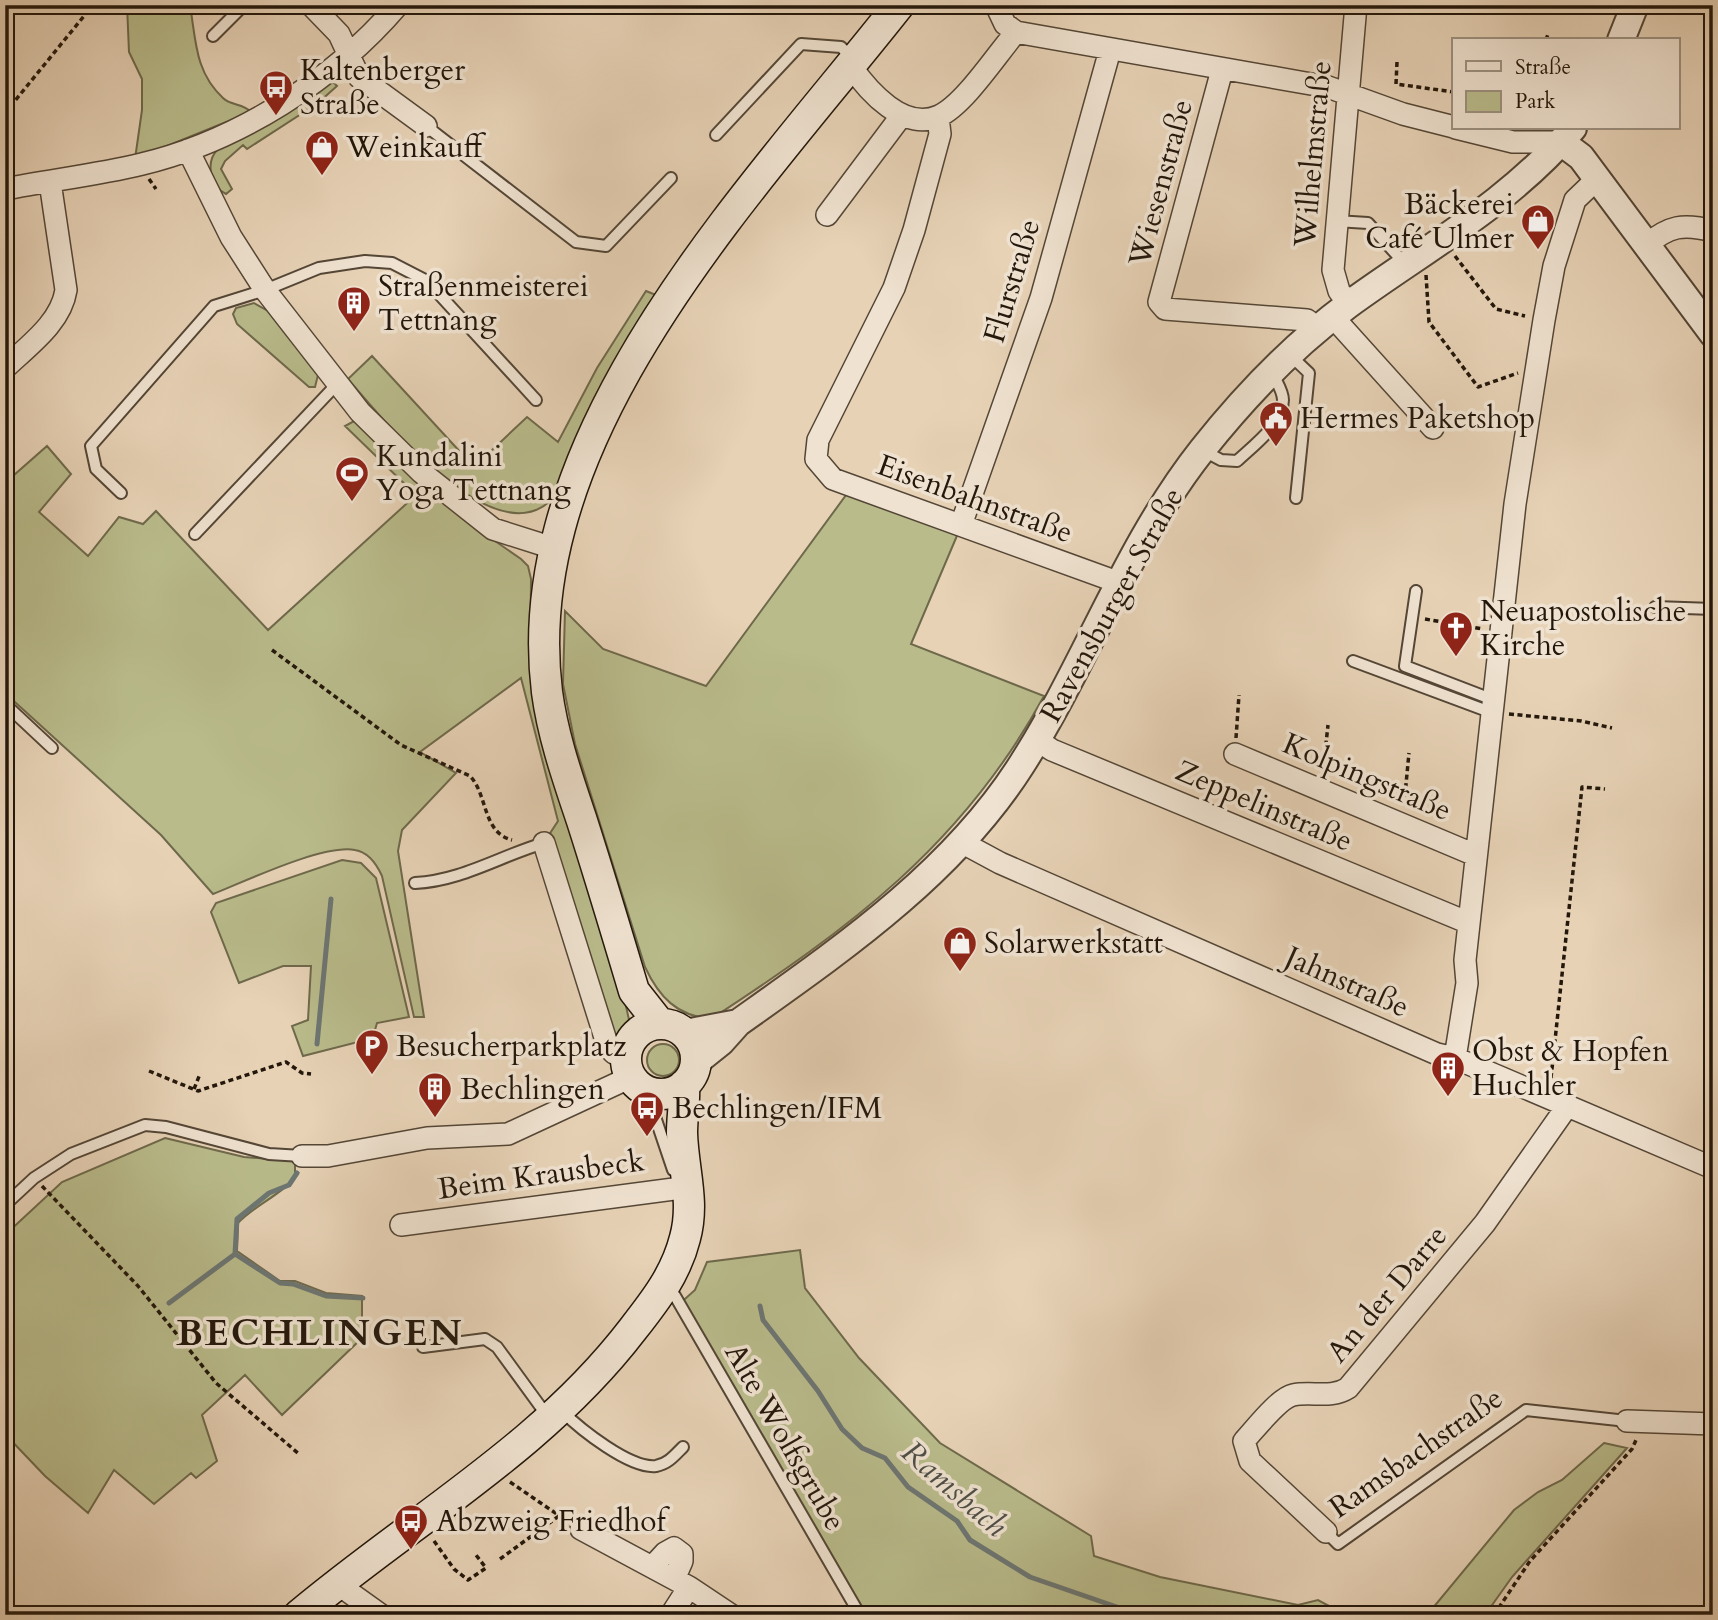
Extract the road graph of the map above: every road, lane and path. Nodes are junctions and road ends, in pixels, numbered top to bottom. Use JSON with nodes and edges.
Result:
{"nodes":[{"id":1,"x":93,"y":5,"type":"edge"},
{"id":2,"x":244,"y":5,"type":"edge"},
{"id":3,"x":311,"y":5,"type":"edge"},
{"id":4,"x":398,"y":5,"type":"edge"},
{"id":5,"x":899,"y":5,"type":"edge"},
{"id":6,"x":996,"y":5,"type":"edge"},
{"id":7,"x":1356,"y":5,"type":"edge"},
{"id":8,"x":1635,"y":5,"type":"edge"},
{"id":9,"x":1016,"y":32,"type":"junction"},
{"id":10,"x":1548,"y":34,"type":"dead end"},
{"id":11,"x":213,"y":36,"type":"dead end"},
{"id":12,"x":1547,"y":38,"type":"edge"},
{"id":13,"x":1623,"y":38,"type":"edge"},
{"id":14,"x":1110,"y":50,"type":"junction"},
{"id":15,"x":348,"y":53,"type":"junction"},
{"id":16,"x":1398,"y":62,"type":"dead end"},
{"id":17,"x":853,"y":64,"type":"junction"},
{"id":18,"x":1222,"y":70,"type":"junction"},
{"id":19,"x":1452,"y":92,"type":"edge"},
{"id":20,"x":1347,"y":94,"type":"junction"},
{"id":21,"x":5,"y":113,"type":"edge"},
{"id":22,"x":902,"y":115,"type":"junction"},
{"id":23,"x":938,"y":117,"type":"junction"},
{"id":24,"x":426,"y":125,"type":"joint"},
{"id":25,"x":1452,"y":126,"type":"edge"},
{"id":26,"x":1467,"y":130,"type":"edge"},
{"id":27,"x":716,"y":135,"type":"dead end"},
{"id":28,"x":1567,"y":135,"type":"edge"},
{"id":29,"x":188,"y":150,"type":"junction"},
{"id":30,"x":671,"y":178,"type":"dead end"},
{"id":31,"x":1598,"y":178,"type":"junction"},
{"id":32,"x":50,"y":181,"type":"junction"},
{"id":33,"x":5,"y":189,"type":"edge"},
{"id":34,"x":827,"y":215,"type":"dead end"},
{"id":35,"x":1336,"y":221,"type":"junction"},
{"id":36,"x":1713,"y":231,"type":"edge"},
{"id":37,"x":1443,"y":241,"type":"junction"},
{"id":38,"x":1646,"y":246,"type":"junction"},
{"id":39,"x":1411,"y":262,"type":"junction"},
{"id":40,"x":265,"y":290,"type":"junction"},
{"id":41,"x":1333,"y":317,"type":"junction"},
{"id":42,"x":1544,"y":320,"type":"junction"},
{"id":43,"x":1713,"y":334,"type":"edge"},
{"id":44,"x":1281,"y":363,"type":"junction"},
{"id":45,"x":5,"y":368,"type":"edge"},
{"id":46,"x":1535,"y":374,"type":"junction"},
{"id":47,"x":337,"y":384,"type":"junction"},
{"id":48,"x":536,"y":400,"type":"dead end"},
{"id":49,"x":1433,"y":428,"type":"dead end"},
{"id":50,"x":1202,"y":450,"type":"junction"},
{"id":51,"x":121,"y":493,"type":"dead end"},
{"id":52,"x":1296,"y":498,"type":"dead end"},
{"id":53,"x":961,"y":525,"type":"junction"},
{"id":54,"x":195,"y":534,"type":"dead end"},
{"id":55,"x":553,"y":548,"type":"junction"},
{"id":56,"x":1120,"y":583,"type":"junction"},
{"id":57,"x":1416,"y":591,"type":"dead end"},
{"id":58,"x":1655,"y":607,"type":"dead end"},
{"id":59,"x":1713,"y":609,"type":"edge"},
{"id":60,"x":1412,"y":616,"type":"junction"},
{"id":61,"x":1499,"y":632,"type":"junction"},
{"id":62,"x":272,"y":650,"type":"dead end"},
{"id":63,"x":1353,"y":661,"type":"dead end"},
{"id":64,"x":1238,"y":695,"type":"dead end"},
{"id":65,"x":5,"y":704,"type":"edge"},
{"id":66,"x":1490,"y":705,"type":"junction"},
{"id":67,"x":1328,"y":725,"type":"dead end"},
{"id":68,"x":1612,"y":728,"type":"dead end"},
{"id":69,"x":1037,"y":740,"type":"junction"},
{"id":70,"x":52,"y":748,"type":"dead end"},
{"id":71,"x":1409,"y":752,"type":"dead end"},
{"id":72,"x":1235,"y":754,"type":"joint"},
{"id":73,"x":1605,"y":789,"type":"dead end"},
{"id":74,"x":1322,"y":791,"type":"junction"},
{"id":75,"x":1402,"y":824,"type":"junction"},
{"id":76,"x":961,"y":842,"type":"junction"},
{"id":77,"x":534,"y":846,"type":"junction"},
{"id":78,"x":1475,"y":855,"type":"junction"},
{"id":79,"x":415,"y":883,"type":"dead end"},
{"id":80,"x":1469,"y":923,"type":"junction"},
{"id":81,"x":738,"y":1023,"type":"junction"},
{"id":82,"x":648,"y":1058,"type":"junction"},
{"id":83,"x":1455,"y":1058,"type":"junction"},
{"id":84,"x":149,"y":1071,"type":"dead end"},
{"id":85,"x":200,"y":1074,"type":"dead end"},
{"id":86,"x":310,"y":1074,"type":"dead end"},
{"id":87,"x":690,"y":1074,"type":"junction"},
{"id":88,"x":194,"y":1089,"type":"junction"},
{"id":89,"x":1559,"y":1101,"type":"junction"},
{"id":90,"x":682,"y":1134,"type":"junction"},
{"id":91,"x":302,"y":1156,"type":"joint"},
{"id":92,"x":1713,"y":1168,"type":"edge"},
{"id":93,"x":34,"y":1178,"type":"junction"},
{"id":94,"x":689,"y":1187,"type":"junction"},
{"id":95,"x":5,"y":1205,"type":"edge"},
{"id":96,"x":401,"y":1225,"type":"dead end"},
{"id":97,"x":665,"y":1286,"type":"junction"},
{"id":98,"x":423,"y":1348,"type":"dead end"},
{"id":99,"x":555,"y":1414,"type":"junction"},
{"id":100,"x":1635,"y":1422,"type":"junction"},
{"id":101,"x":1713,"y":1424,"type":"edge"},
{"id":102,"x":683,"y":1447,"type":"dead end"},
{"id":103,"x":299,"y":1454,"type":"dead end"},
{"id":104,"x":502,"y":1476,"type":"dead end"},
{"id":105,"x":559,"y":1516,"type":"junction"},
{"id":106,"x":581,"y":1529,"type":"joint"},
{"id":107,"x":1326,"y":1532,"type":"joint"},
{"id":108,"x":428,"y":1534,"type":"dead end"},
{"id":109,"x":476,"y":1555,"type":"dead end"},
{"id":110,"x":500,"y":1559,"type":"dead end"},
{"id":111,"x":682,"y":1582,"type":"junction"},
{"id":112,"x":339,"y":1585,"type":"junction"},
{"id":113,"x":299,"y":1615,"type":"edge"},
{"id":114,"x":381,"y":1615,"type":"edge"},
{"id":115,"x":671,"y":1615,"type":"edge"},
{"id":116,"x":731,"y":1615,"type":"edge"},
{"id":117,"x":860,"y":1615,"type":"edge"},
{"id":118,"x":1494,"y":1615,"type":"edge"}],
"edges":[{"from":1,"to":21,"type":"path"},
{"from":2,"to":11,"type":"lane"},
{"from":3,"to":15,"type":"street"},
{"from":4,"to":15,"type":"street"},
{"from":5,"to":17,"type":"main road"},
{"from":6,"to":9,"type":"street"},
{"from":7,"to":20,"type":"street","name":"Wilhelmstraße"},
{"from":8,"to":13,"type":"street"},
{"from":9,"to":14,"type":"street"},
{"from":9,"to":23,"type":"street"},
{"from":10,"to":12,"type":"path"},
{"from":14,"to":18,"type":"street"},
{"from":14,"to":53,"type":"street","name":"Flurstraße"},
{"from":15,"to":24,"type":"street"},
{"from":15,"to":29,"type":"street"},
{"from":16,"to":19,"type":"path"},
{"from":17,"to":22,"type":"street"},
{"from":17,"to":27,"type":"lane"},
{"from":17,"to":55,"type":"main road"},
{"from":18,"to":20,"type":"street"},
{"from":18,"to":41,"type":"street","name":"Wiesenstraße"},
{"from":20,"to":25,"type":"street"},
{"from":20,"to":35,"type":"street","name":"Wilhelmstraße"},
{"from":22,"to":23,"type":"street"},
{"from":22,"to":34,"type":"street"},
{"from":23,"to":53,"type":"street","name":"Eisenbahnstraße"},
{"from":24,"to":30,"type":"lane"},
{"from":26,"to":28,"type":"street"},
{"from":28,"to":31,"type":"street"},
{"from":28,"to":37,"type":"street","name":"Ravensburger Straße"},
{"from":29,"to":32,"type":"street"},
{"from":29,"to":40,"type":"street"},
{"from":31,"to":38,"type":"street"},
{"from":31,"to":42,"type":"street","name":"Kolpingstraße"},
{"from":32,"to":33,"type":"street"},
{"from":32,"to":45,"type":"street"},
{"from":35,"to":39,"type":"lane"},
{"from":35,"to":41,"type":"street","name":"Wilhelmstraße"},
{"from":36,"to":38,"type":"street"},
{"from":37,"to":39,"type":"street","name":"Ravensburger Straße"},
{"from":37,"to":42,"type":"path"},
{"from":38,"to":43,"type":"street"},
{"from":39,"to":41,"type":"street","name":"Ravensburger Straße"},
{"from":39,"to":46,"type":"path"},
{"from":40,"to":47,"type":"street"},
{"from":40,"to":48,"type":"lane"},
{"from":40,"to":51,"type":"lane"},
{"from":41,"to":44,"type":"street","name":"Ravensburger Straße"},
{"from":41,"to":49,"type":"street"},
{"from":42,"to":46,"type":"street","name":"Kolpingstraße"},
{"from":44,"to":50,"type":"street","name":"Ravensburger Straße"},
{"from":44,"to":50,"type":"lane"},
{"from":44,"to":52,"type":"lane"},
{"from":46,"to":61,"type":"street","name":"Kolpingstraße"},
{"from":47,"to":54,"type":"lane"},
{"from":47,"to":55,"type":"street"},
{"from":50,"to":56,"type":"street","name":"Ravensburger Straße"},
{"from":53,"to":56,"type":"street","name":"Eisenbahnstraße"},
{"from":55,"to":82,"type":"main road"},
{"from":56,"to":69,"type":"street","name":"Ravensburger Straße"},
{"from":57,"to":60,"type":"lane"},
{"from":58,"to":59,"type":"lane"},
{"from":60,"to":61,"type":"path"},
{"from":60,"to":66,"type":"lane"},
{"from":61,"to":66,"type":"street","name":"Kolpingstraße"},
{"from":62,"to":77,"type":"path"},
{"from":63,"to":66,"type":"lane"},
{"from":64,"to":72,"type":"path"},
{"from":65,"to":70,"type":"lane"},
{"from":66,"to":68,"type":"path"},
{"from":66,"to":78,"type":"street","name":"Kolpingstraße"},
{"from":67,"to":74,"type":"path"},
{"from":69,"to":76,"type":"street","name":"Ravensburger Straße"},
{"from":69,"to":80,"type":"street","name":"Zeppelinstraße"},
{"from":71,"to":75,"type":"path"},
{"from":72,"to":74,"type":"street","name":"Kolpingstraße"},
{"from":73,"to":89,"type":"path"},
{"from":74,"to":75,"type":"street","name":"Kolpingstraße"},
{"from":75,"to":78,"type":"street","name":"Kolpingstraße"},
{"from":76,"to":81,"type":"street","name":"Ravensburger Straße"},
{"from":76,"to":83,"type":"street","name":"Jahnstraße"},
{"from":77,"to":79,"type":"lane"},
{"from":77,"to":82,"type":"street"},
{"from":78,"to":80,"type":"street","name":"Kolpingstraße"},
{"from":80,"to":83,"type":"street","name":"Kolpingstraße"},
{"from":81,"to":82,"type":"street","name":"Ravensburger Straße"},
{"from":81,"to":87,"type":"street","name":"Ravensburger Straße"},
{"from":82,"to":87,"type":"main road","name":"Ravensburger Straße"},
{"from":82,"to":87,"type":"main road"},
{"from":82,"to":90,"type":"main road"},
{"from":82,"to":91,"type":"street"},
{"from":82,"to":94,"type":"lane"},
{"from":83,"to":89,"type":"street","name":"Jahnstraße"},
{"from":84,"to":88,"type":"path"},
{"from":85,"to":88,"type":"path"},
{"from":86,"to":88,"type":"path"},
{"from":87,"to":90,"type":"main road"},
{"from":89,"to":92,"type":"street","name":"Jahnstraße"},
{"from":89,"to":107,"type":"street","name":"An der Darre"},
{"from":90,"to":94,"type":"main road"},
{"from":91,"to":93,"type":"lane"},
{"from":93,"to":95,"type":"lane"},
{"from":93,"to":103,"type":"path"},
{"from":94,"to":96,"type":"street","name":"Beim Krausbeck"},
{"from":94,"to":97,"type":"main road"},
{"from":97,"to":99,"type":"main road"},
{"from":97,"to":117,"type":"lane","name":"Alte Wolfsgrube"},
{"from":98,"to":99,"type":"lane"},
{"from":99,"to":102,"type":"lane"},
{"from":99,"to":112,"type":"main road"},
{"from":100,"to":101,"type":"street","name":"Ramsbachstraße"},
{"from":100,"to":107,"type":"lane","name":"Ramsbachstraße"},
{"from":100,"to":118,"type":"path"},
{"from":104,"to":105,"type":"path"},
{"from":105,"to":106,"type":"path"},
{"from":105,"to":110,"type":"path"},
{"from":106,"to":111,"type":"street"},
{"from":108,"to":109,"type":"path"},
{"from":111,"to":115,"type":"street"},
{"from":111,"to":116,"type":"street"},
{"from":112,"to":113,"type":"main road"},
{"from":112,"to":114,"type":"street"}]}
